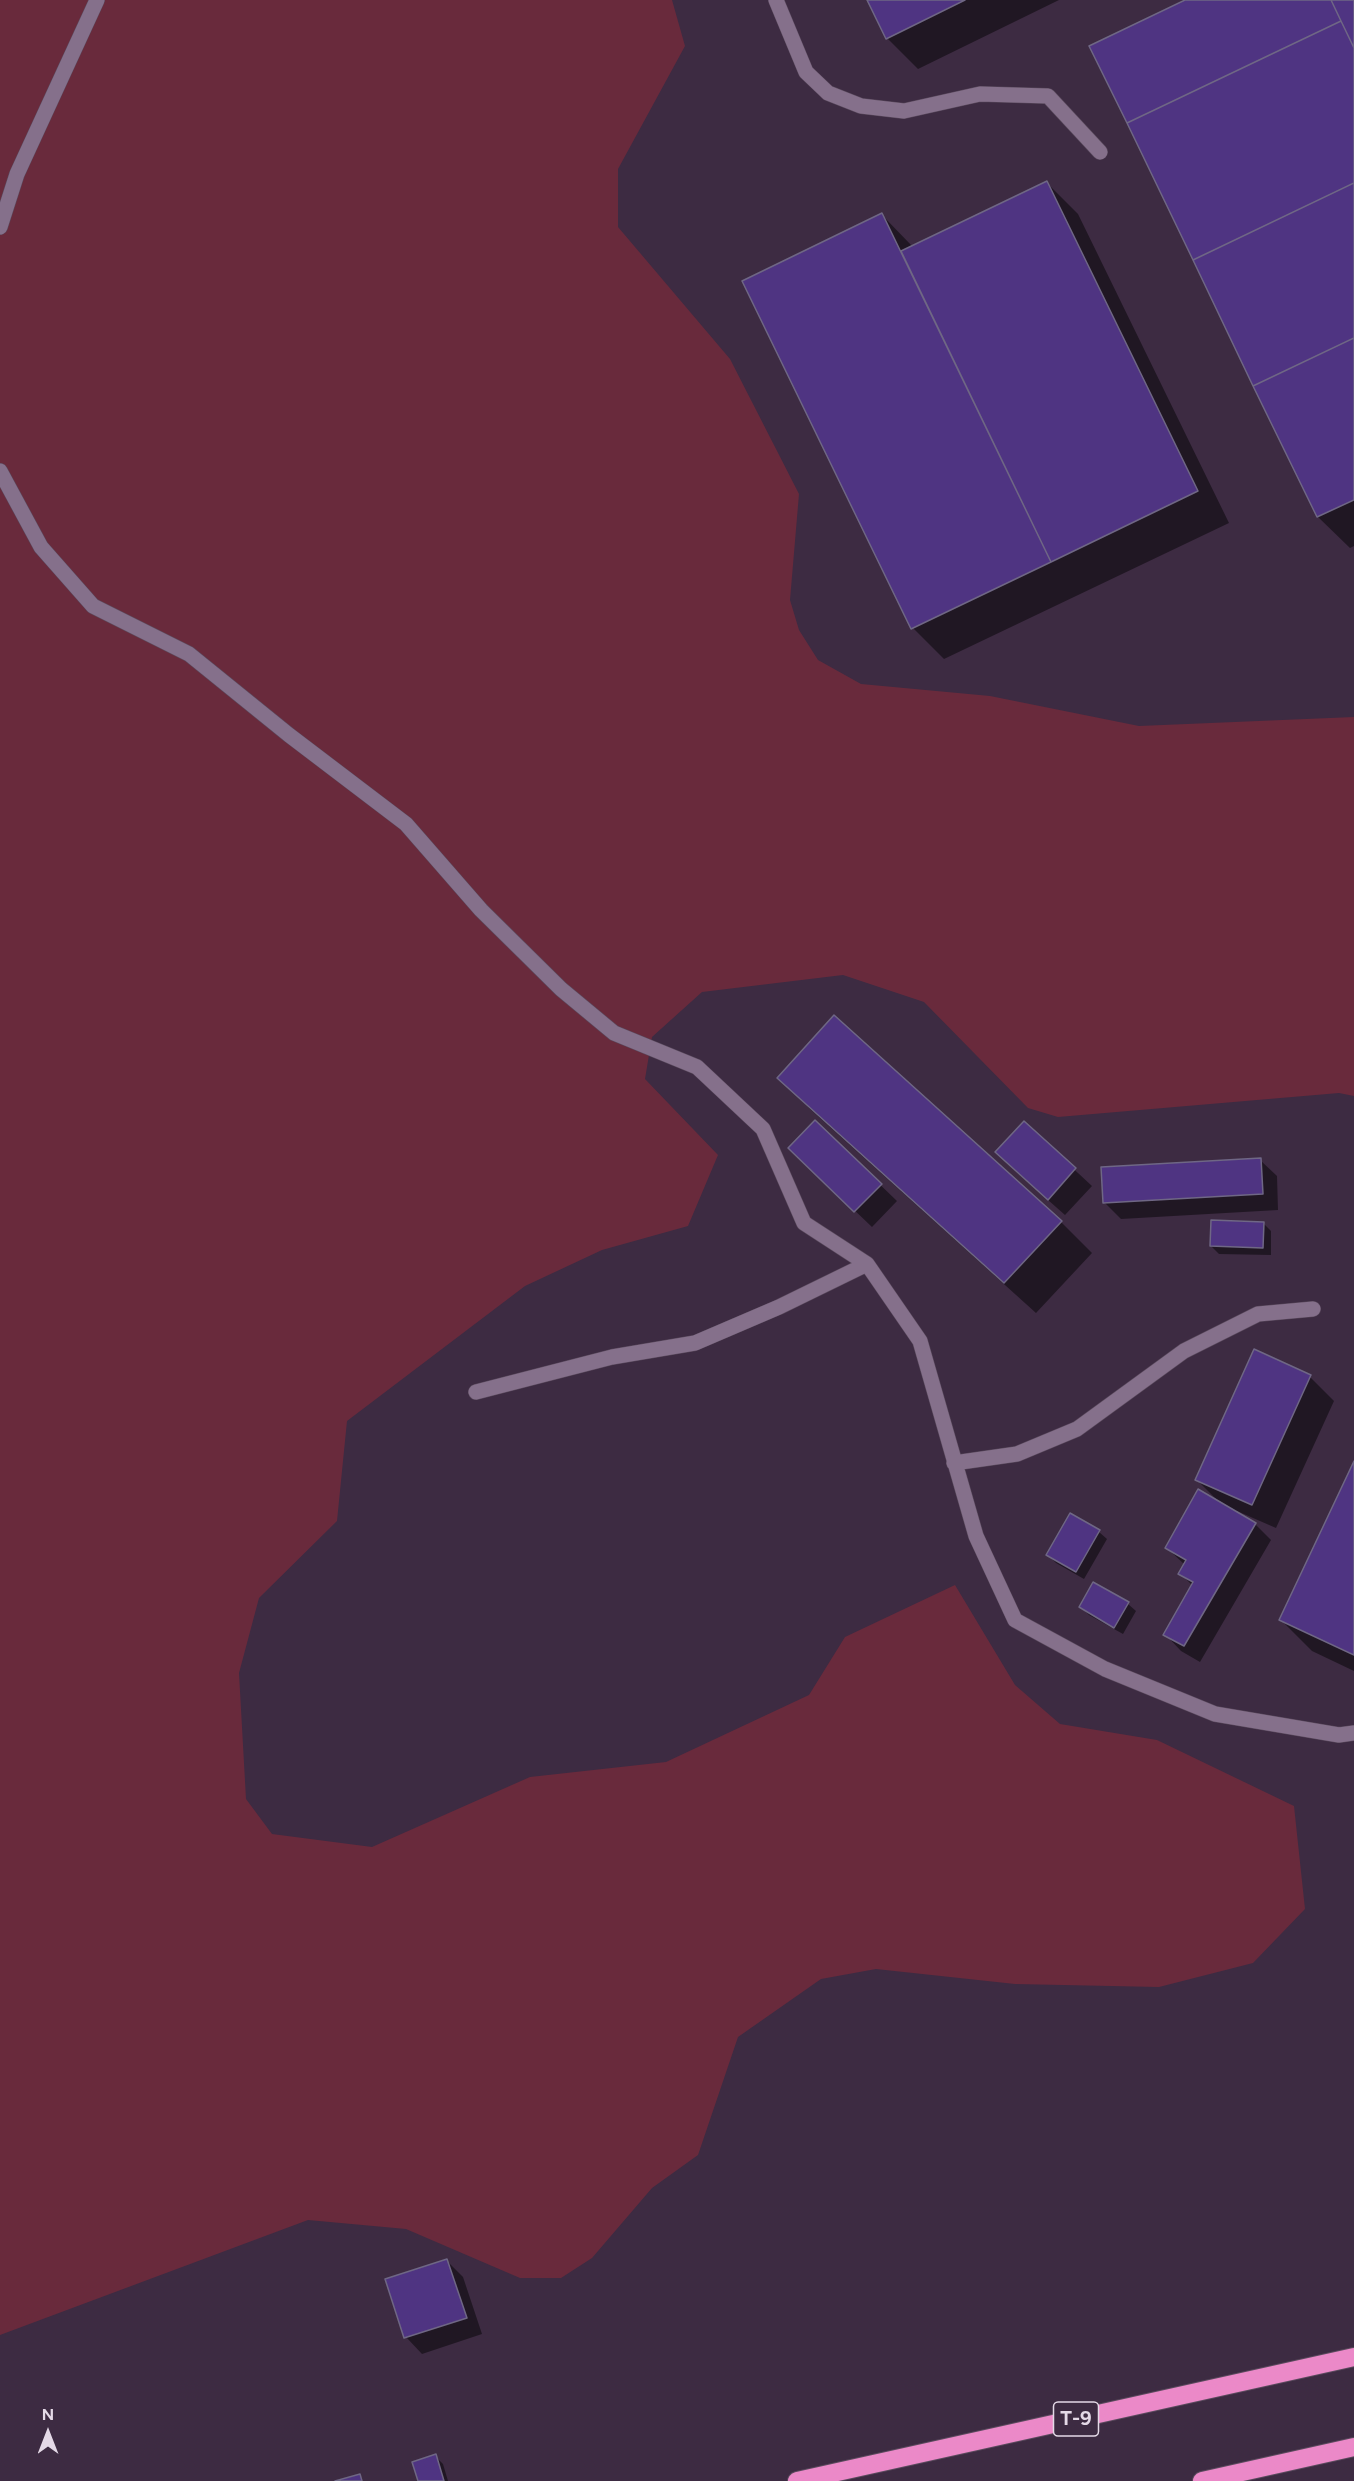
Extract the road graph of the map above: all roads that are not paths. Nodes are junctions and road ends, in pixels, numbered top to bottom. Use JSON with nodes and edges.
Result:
{"nodes":[{"id":1,"x":97,"y":0,"type":"edge"},
{"id":2,"x":776,"y":0,"type":"edge"},
{"id":3,"x":1100,"y":152,"type":"dead end"},
{"id":4,"x":0,"y":227,"type":"edge"},
{"id":5,"x":0,"y":471,"type":"edge"},
{"id":6,"x":867,"y":1264,"type":"junction"},
{"id":7,"x":1313,"y":1309,"type":"dead end"},
{"id":8,"x":476,"y":1392,"type":"dead end"},
{"id":9,"x":954,"y":1463,"type":"junction"},
{"id":10,"x":1354,"y":1733,"type":"edge"},
{"id":11,"x":1354,"y":2357,"type":"edge"},
{"id":12,"x":1354,"y":2447,"type":"edge"},
{"id":13,"x":797,"y":2481,"type":"edge"},
{"id":14,"x":1202,"y":2481,"type":"edge"}],
"edges":[{"from":1,"to":4,"type":"lane"},
{"from":2,"to":3,"type":"lane"},
{"from":5,"to":6,"type":"lane"},
{"from":6,"to":8,"type":"lane"},
{"from":6,"to":9,"type":"lane"},
{"from":7,"to":9,"type":"lane"},
{"from":9,"to":10,"type":"lane"},
{"from":11,"to":13,"type":"highway","number":"T-9"},
{"from":12,"to":14,"type":"highway"}]}
